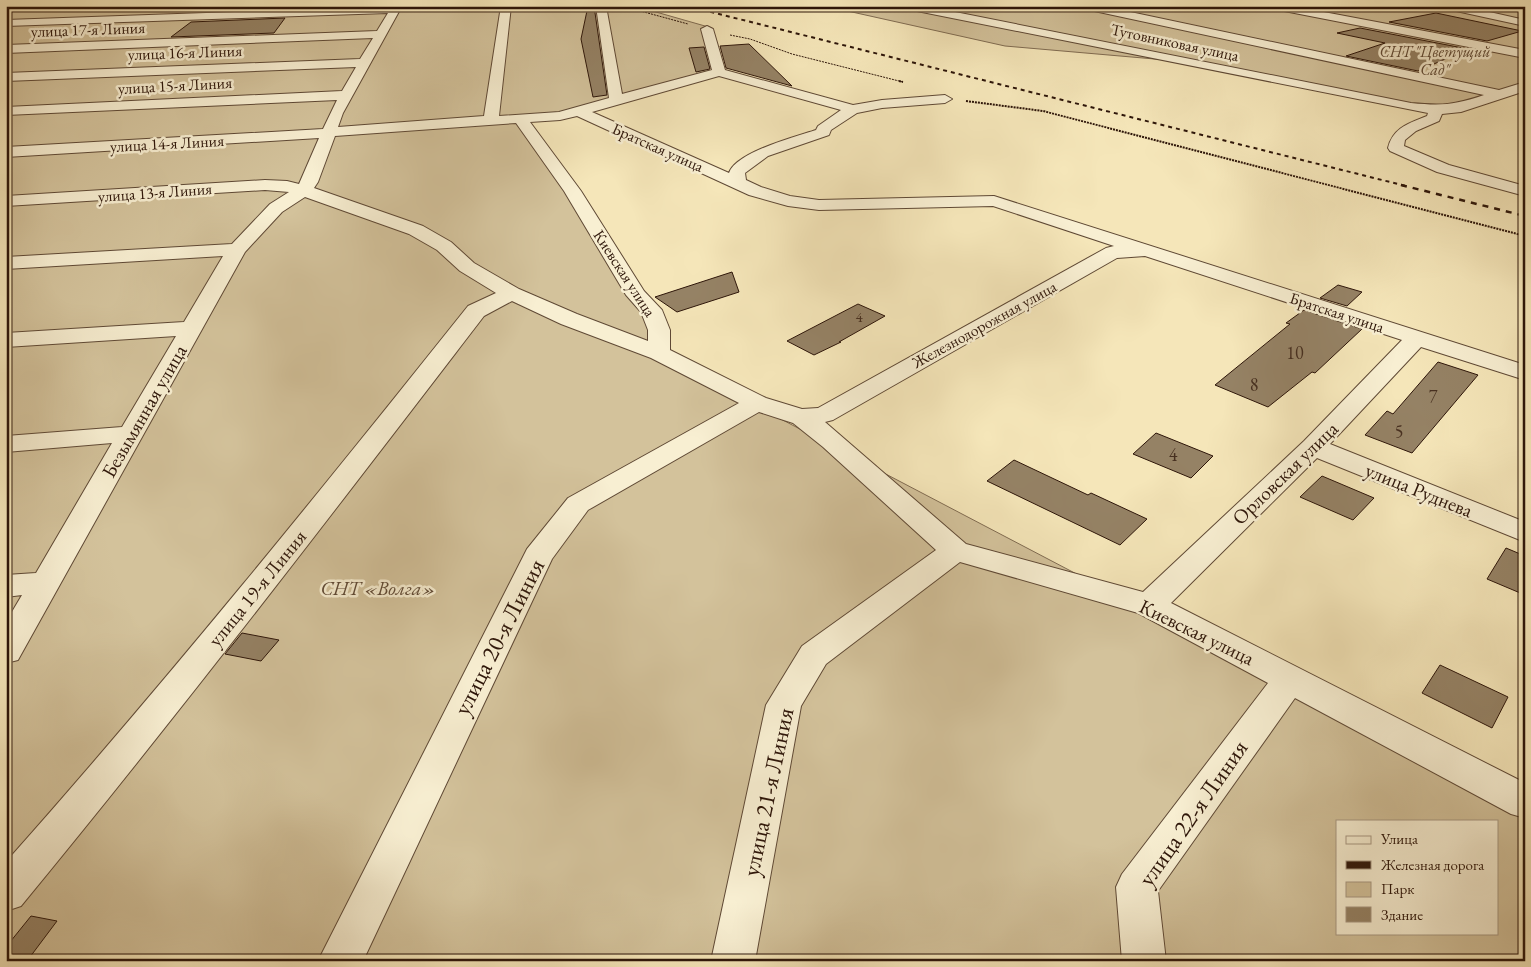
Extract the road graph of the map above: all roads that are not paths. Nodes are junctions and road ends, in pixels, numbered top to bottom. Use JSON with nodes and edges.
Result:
{"nodes":[{"id":1,"x":506,"y":6,"type":"edge"},
{"id":2,"x":601,"y":6,"type":"edge"},
{"id":3,"x":907,"y":6,"type":"edge"},
{"id":4,"x":1085,"y":6,"type":"edge"},
{"id":5,"x":1274,"y":6,"type":"edge"},
{"id":6,"x":1447,"y":6,"type":"edge"},
{"id":7,"x":396,"y":8,"type":"edge"},
{"id":8,"x":1361,"y":10,"type":"dead end"},
{"id":9,"x":1525,"y":22,"type":"edge"},
{"id":10,"x":6,"y":23,"type":"edge"},
{"id":11,"x":707,"y":29,"type":"road end"},
{"id":12,"x":380,"y":34,"type":"junction"},
{"id":13,"x":6,"y":48,"type":"edge"},
{"id":14,"x":1505,"y":50,"type":"junction"},
{"id":15,"x":1525,"y":54,"type":"edge"},
{"id":16,"x":365,"y":62,"type":"junction"},
{"id":17,"x":719,"y":72,"type":"junction"},
{"id":18,"x":6,"y":77,"type":"edge"},
{"id":19,"x":1525,"y":86,"type":"edge"},
{"id":20,"x":1500,"y":94,"type":"junction"},
{"id":21,"x":345,"y":95,"type":"junction"},
{"id":22,"x":616,"y":100,"type":"junction"},
{"id":23,"x":945,"y":100,"type":"dead end"},
{"id":24,"x":853,"y":109,"type":"junction"},
{"id":25,"x":1436,"y":110,"type":"junction"},
{"id":26,"x":6,"y":111,"type":"edge"},
{"id":27,"x":578,"y":111,"type":"junction"},
{"id":28,"x":520,"y":119,"type":"junction"},
{"id":29,"x":491,"y":120,"type":"junction"},
{"id":30,"x":327,"y":133,"type":"junction"},
{"id":31,"x":6,"y":152,"type":"edge"},
{"id":32,"x":738,"y":183,"type":"junction"},
{"id":33,"x":303,"y":190,"type":"junction"},
{"id":34,"x":1525,"y":190,"type":"edge"},
{"id":35,"x":6,"y":201,"type":"edge"},
{"id":36,"x":237,"y":249,"type":"junction"},
{"id":37,"x":1149,"y":252,"type":"junction"},
{"id":38,"x":6,"y":263,"type":"edge"},
{"id":39,"x":512,"y":293,"type":"junction"},
{"id":40,"x":193,"y":328,"type":"junction"},
{"id":41,"x":1417,"y":338,"type":"junction"},
{"id":42,"x":6,"y":340,"type":"edge"},
{"id":43,"x":659,"y":353,"type":"junction"},
{"id":44,"x":1525,"y":373,"type":"edge"},
{"id":45,"x":757,"y":403,"type":"junction"},
{"id":46,"x":813,"y":416,"type":"junction"},
{"id":47,"x":130,"y":434,"type":"junction"},
{"id":48,"x":6,"y":444,"type":"edge"},
{"id":49,"x":1313,"y":447,"type":"junction"},
{"id":50,"x":1525,"y":533,"type":"edge"},
{"id":51,"x":955,"y":551,"type":"junction"},
{"id":52,"x":46,"y":582,"type":"junction"},
{"id":53,"x":6,"y":586,"type":"edge"},
{"id":54,"x":1149,"y":605,"type":"junction"},
{"id":55,"x":6,"y":650,"type":"edge"},
{"id":56,"x":1290,"y":679,"type":"junction"},
{"id":57,"x":1525,"y":802,"type":"edge"},
{"id":58,"x":6,"y":892,"type":"edge"},
{"id":59,"x":340,"y":961,"type":"edge"},
{"id":60,"x":733,"y":961,"type":"edge"},
{"id":61,"x":1144,"y":961,"type":"edge"}],
"edges":[{"from":1,"to":29,"type":"street"},
{"from":2,"to":22,"type":"street"},
{"from":3,"to":25,"type":"street","name":"Тутовниковая улица"},
{"from":4,"to":20,"type":"street"},
{"from":5,"to":14,"type":"street"},
{"from":6,"to":9,"type":"street"},
{"from":7,"to":10,"type":"street"},
{"from":7,"to":12,"type":"street"},
{"from":8,"to":14,"type":"street"},
{"from":11,"to":17,"type":"street"},
{"from":12,"to":13,"type":"street","name":"улица 17-я Линия"},
{"from":12,"to":16,"type":"street"},
{"from":14,"to":15,"type":"street"},
{"from":16,"to":18,"type":"street","name":"улица 16-я Линия"},
{"from":16,"to":21,"type":"street"},
{"from":17,"to":22,"type":"street","name":"улица 14-я Линия"},
{"from":17,"to":24,"type":"street"},
{"from":19,"to":20,"type":"street","name":"Тутовниковая улица"},
{"from":20,"to":25,"type":"street","name":"Тутовниковая улица"},
{"from":21,"to":26,"type":"street","name":"улица 15-я Линия"},
{"from":21,"to":30,"type":"street"},
{"from":22,"to":27,"type":"street","name":"улица 14-я Линия"},
{"from":23,"to":24,"type":"street"},
{"from":24,"to":32,"type":"street"},
{"from":25,"to":34,"type":"street"},
{"from":27,"to":28,"type":"street","name":"улица 14-я Линия"},
{"from":27,"to":32,"type":"street","name":"Братская улица"},
{"from":28,"to":29,"type":"street","name":"улица 14-я Линия"},
{"from":28,"to":43,"type":"street","name":"Киевская улица"},
{"from":29,"to":30,"type":"street","name":"улица 14-я Линия"},
{"from":30,"to":31,"type":"street","name":"улица 14-я Линия"},
{"from":30,"to":33,"type":"street"},
{"from":32,"to":37,"type":"street","name":"Братская улица"},
{"from":33,"to":35,"type":"street","name":"улица 13-я Линия"},
{"from":33,"to":36,"type":"street","name":"Безымянная улица"},
{"from":33,"to":39,"type":"street","name":"улица 13-я Линия"},
{"from":36,"to":38,"type":"street"},
{"from":36,"to":40,"type":"street","name":"Безымянная улица"},
{"from":37,"to":41,"type":"street","name":"Братская улица"},
{"from":37,"to":46,"type":"street","name":"Железнодорожная улица"},
{"from":39,"to":43,"type":"street","name":"улица 13-я Линия"},
{"from":39,"to":58,"type":"street","name":"улица 19-я Линия"},
{"from":40,"to":42,"type":"street"},
{"from":40,"to":47,"type":"street","name":"Безымянная улица"},
{"from":41,"to":44,"type":"street","name":"Братская улица"},
{"from":41,"to":49,"type":"street","name":"Орловская улица"},
{"from":43,"to":45,"type":"street","name":"Киевская улица"},
{"from":45,"to":46,"type":"street","name":"Киевская улица"},
{"from":45,"to":59,"type":"street","name":"улица 20-я Линия"},
{"from":46,"to":51,"type":"street","name":"Киевская улица"},
{"from":47,"to":48,"type":"street"},
{"from":47,"to":52,"type":"street","name":"Безымянная улица"},
{"from":49,"to":50,"type":"street","name":"улица Руднева"},
{"from":49,"to":54,"type":"street","name":"Орловская улица"},
{"from":51,"to":54,"type":"street","name":"Киевская улица"},
{"from":51,"to":60,"type":"street","name":"улица 21-я Линия"},
{"from":52,"to":53,"type":"street"},
{"from":52,"to":55,"type":"street","name":"Безымянная улица"},
{"from":54,"to":56,"type":"street","name":"Киевская улица"},
{"from":56,"to":57,"type":"street","name":"Киевская улица"},
{"from":56,"to":61,"type":"street","name":"улица 22-я Линия"}]}
